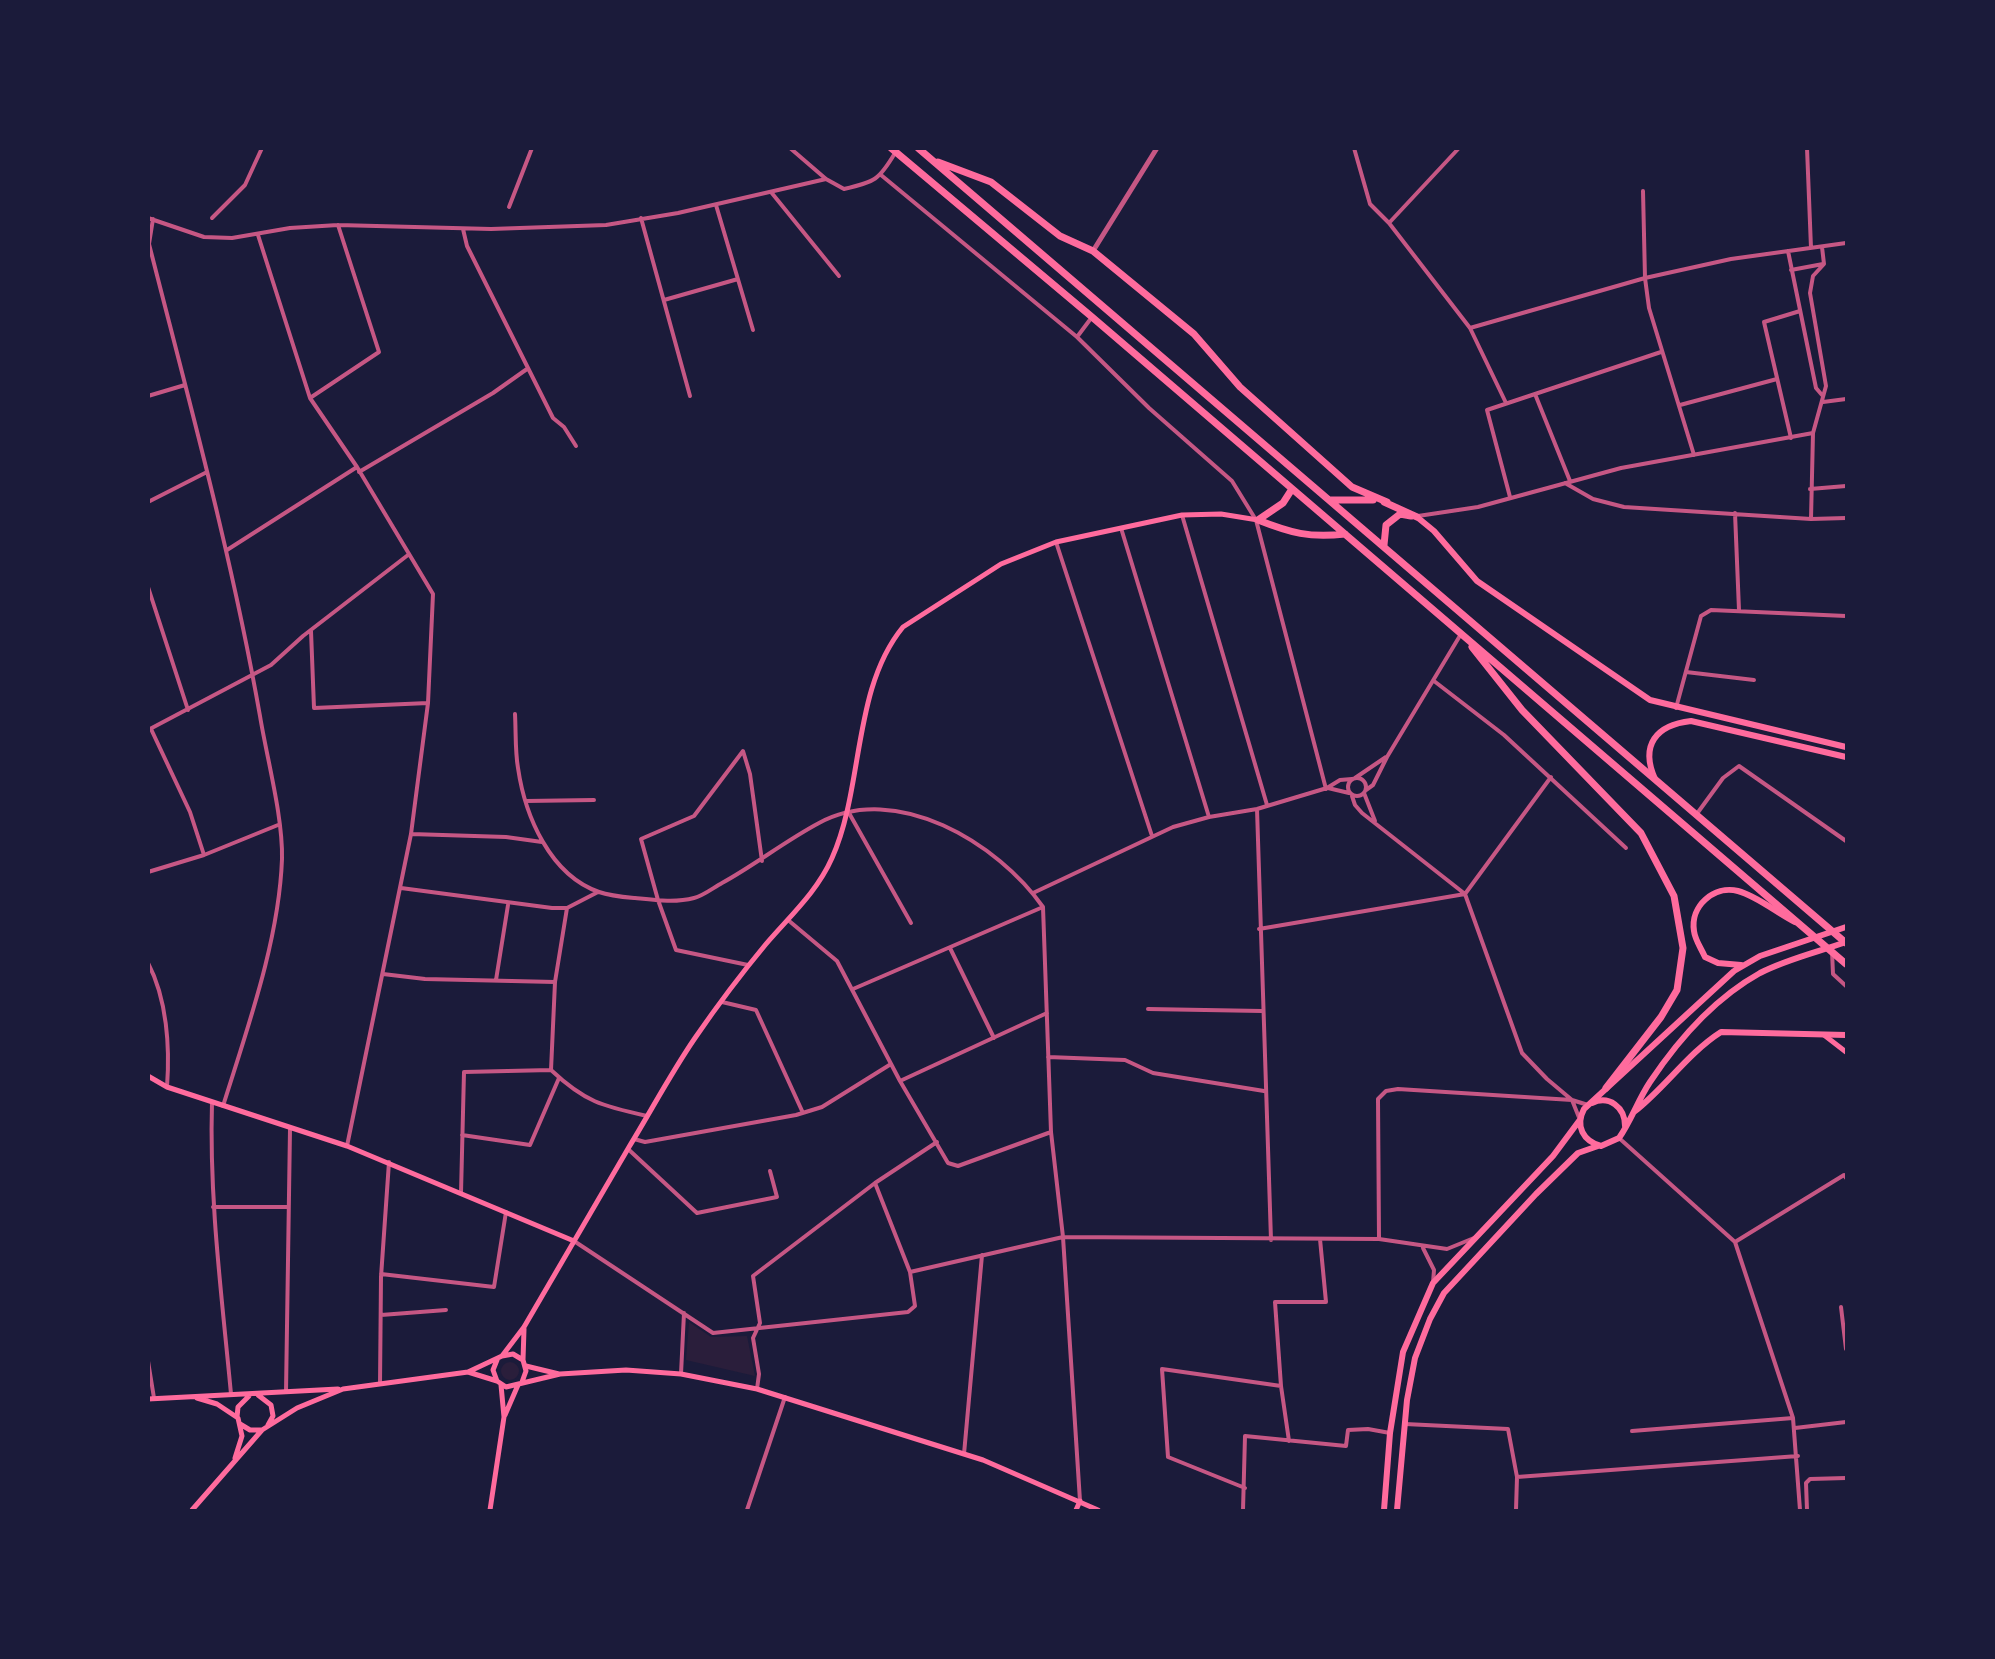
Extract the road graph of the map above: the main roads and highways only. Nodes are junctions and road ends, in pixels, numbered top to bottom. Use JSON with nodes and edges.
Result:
{"nodes":[{"id":1,"x":918,"y":148,"type":"edge"},
{"id":2,"x":893,"y":150,"type":"edge"},
{"id":3,"x":928,"y":157,"type":"junction"},
{"id":4,"x":1292,"y":489,"type":"junction"},
{"id":5,"x":1330,"y":500,"type":"junction"},
{"id":6,"x":1387,"y":502,"type":"junction"},
{"id":7,"x":1417,"y":517,"type":"junction"},
{"id":8,"x":1257,"y":520,"type":"junction"},
{"id":9,"x":1345,"y":534,"type":"junction"},
{"id":10,"x":1384,"y":545,"type":"junction"},
{"id":11,"x":1461,"y":634,"type":"junction"},
{"id":12,"x":1846,"y":747,"type":"edge"},
{"id":13,"x":1846,"y":758,"type":"edge"},
{"id":14,"x":1657,"y":783,"type":"junction"},
{"id":15,"x":1804,"y":927,"type":"junction"},
{"id":16,"x":1846,"y":927,"type":"edge"},
{"id":17,"x":1846,"y":943,"type":"edge"},
{"id":18,"x":1846,"y":964,"type":"edge"},
{"id":19,"x":1745,"y":965,"type":"junction"},
{"id":20,"x":1824,"y":1035,"type":"junction"},
{"id":21,"x":1846,"y":1035,"type":"edge"},
{"id":22,"x":1846,"y":1052,"type":"edge"},
{"id":23,"x":148,"y":1076,"type":"edge"},
{"id":24,"x":1606,"y":1089,"type":"junction"},
{"id":25,"x":1589,"y":1105,"type":"junction"},
{"id":26,"x":1631,"y":1114,"type":"junction"},
{"id":27,"x":1580,"y":1121,"type":"junction"},
{"id":28,"x":1625,"y":1126,"type":"junction"},
{"id":29,"x":1601,"y":1146,"type":"junction"},
{"id":30,"x":574,"y":1241,"type":"junction"},
{"id":31,"x":524,"y":1327,"type":"junction"},
{"id":32,"x":500,"y":1358,"type":"junction"},
{"id":33,"x":524,"y":1363,"type":"junction"},
{"id":34,"x":468,"y":1372,"type":"junction"},
{"id":35,"x":560,"y":1374,"type":"junction"},
{"id":36,"x":499,"y":1383,"type":"junction"},
{"id":37,"x":520,"y":1384,"type":"junction"},
{"id":38,"x":343,"y":1389,"type":"junction"},
{"id":39,"x":254,"y":1395,"type":"junction"},
{"id":40,"x":193,"y":1396,"type":"junction"},
{"id":41,"x":152,"y":1399,"type":"edge"},
{"id":42,"x":504,"y":1417,"type":"junction"},
{"id":43,"x":239,"y":1421,"type":"junction"},
{"id":44,"x":264,"y":1428,"type":"junction"},
{"id":45,"x":235,"y":1460,"type":"junction"},
{"id":46,"x":1080,"y":1501,"type":"junction"},
{"id":47,"x":192,"y":1510,"type":"edge"},
{"id":48,"x":490,"y":1510,"type":"edge"},
{"id":49,"x":1076,"y":1510,"type":"edge"},
{"id":50,"x":1098,"y":1510,"type":"edge"},
{"id":51,"x":1384,"y":1510,"type":"edge"},
{"id":52,"x":1397,"y":1510,"type":"edge"}],
"edges":[{"from":1,"to":3,"type":"highway"},
{"from":2,"to":4,"type":"highway"},
{"from":3,"to":5,"type":"highway"},
{"from":3,"to":6,"type":"highway"},
{"from":4,"to":8,"type":"highway"},
{"from":4,"to":9,"type":"highway"},
{"from":5,"to":6,"type":"highway"},
{"from":5,"to":10,"type":"highway"},
{"from":6,"to":7,"type":"highway"},
{"from":7,"to":10,"type":"highway"},
{"from":7,"to":12,"type":"main road"},
{"from":8,"to":9,"type":"highway"},
{"from":8,"to":30,"type":"main road"},
{"from":9,"to":11,"type":"highway"},
{"from":10,"to":14,"type":"highway"},
{"from":11,"to":15,"type":"highway"},
{"from":11,"to":24,"type":"highway"},
{"from":13,"to":14,"type":"main road"},
{"from":14,"to":17,"type":"highway"},
{"from":15,"to":18,"type":"highway"},
{"from":15,"to":19,"type":"main road"},
{"from":16,"to":19,"type":"main road"},
{"from":17,"to":26,"type":"main road"},
{"from":19,"to":24,"type":"main road"},
{"from":20,"to":21,"type":"main road"},
{"from":20,"to":22,"type":"main road"},
{"from":20,"to":26,"type":"main road"},
{"from":23,"to":30,"type":"main road"},
{"from":24,"to":25,"type":"main road"},
{"from":25,"to":27,"type":"main road"},
{"from":25,"to":28,"type":"main road"},
{"from":26,"to":28,"type":"main road"},
{"from":27,"to":29,"type":"main road"},
{"from":27,"to":51,"type":"main road"},
{"from":28,"to":29,"type":"main road"},
{"from":29,"to":52,"type":"main road"},
{"from":30,"to":31,"type":"main road"},
{"from":31,"to":32,"type":"main road"},
{"from":31,"to":33,"type":"main road"},
{"from":32,"to":33,"type":"main road"},
{"from":32,"to":34,"type":"main road"},
{"from":32,"to":36,"type":"main road"},
{"from":33,"to":35,"type":"main road"},
{"from":33,"to":37,"type":"main road"},
{"from":34,"to":36,"type":"main road"},
{"from":34,"to":38,"type":"main road"},
{"from":35,"to":37,"type":"main road"},
{"from":35,"to":46,"type":"main road"},
{"from":36,"to":37,"type":"main road"},
{"from":36,"to":42,"type":"main road"},
{"from":37,"to":42,"type":"main road"},
{"from":38,"to":39,"type":"main road"},
{"from":38,"to":44,"type":"main road"},
{"from":39,"to":40,"type":"main road"},
{"from":39,"to":43,"type":"main road"},
{"from":39,"to":44,"type":"main road"},
{"from":40,"to":41,"type":"main road"},
{"from":40,"to":43,"type":"main road"},
{"from":42,"to":48,"type":"main road"},
{"from":43,"to":44,"type":"main road"},
{"from":43,"to":45,"type":"main road"},
{"from":44,"to":45,"type":"main road"},
{"from":45,"to":47,"type":"main road"},
{"from":46,"to":49,"type":"main road"},
{"from":46,"to":50,"type":"main road"}]}
